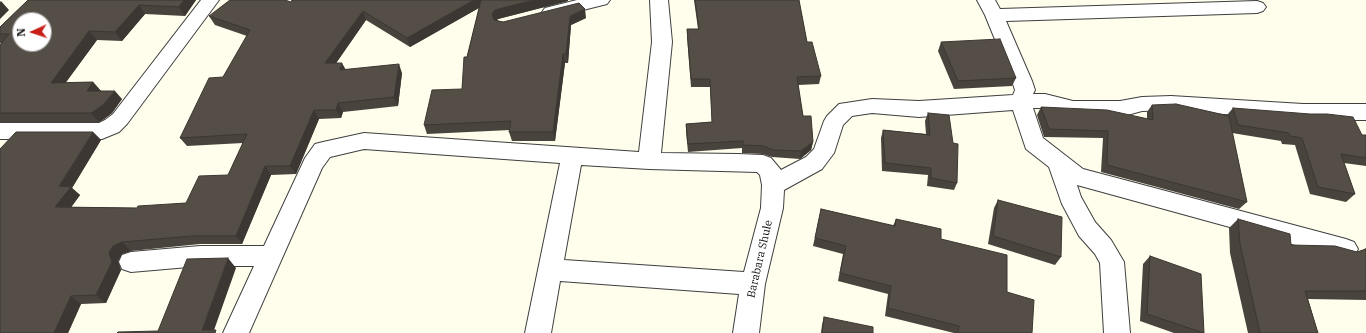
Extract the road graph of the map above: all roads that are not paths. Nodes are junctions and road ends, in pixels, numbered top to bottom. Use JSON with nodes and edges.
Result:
{"nodes":[{"id":1,"x":210,"y":0,"type":"edge"},
{"id":2,"x":600,"y":0,"type":"edge"},
{"id":3,"x":659,"y":0,"type":"edge"},
{"id":4,"x":990,"y":7,"type":"edge"},
{"id":5,"x":1257,"y":7,"type":"dead end"},
{"id":6,"x":536,"y":15,"type":"edge"},
{"id":7,"x":1020,"y":101,"type":"junction"},
{"id":8,"x":1366,"y":112,"type":"edge"},
{"id":9,"x":10,"y":131,"type":"edge"},
{"id":10,"x":0,"y":151,"type":"edge"},
{"id":11,"x":572,"y":155,"type":"junction"},
{"id":12,"x":649,"y":161,"type":"junction"},
{"id":13,"x":1059,"y":164,"type":"junction"},
{"id":14,"x":773,"y":185,"type":"junction"},
{"id":15,"x":1346,"y":249,"type":"edge"},
{"id":16,"x":271,"y":256,"type":"junction"},
{"id":17,"x":131,"y":262,"type":"dead end"},
{"id":18,"x":550,"y":270,"type":"junction"},
{"id":19,"x":753,"y":284,"type":"junction"},
{"id":20,"x":236,"y":333,"type":"edge"},
{"id":21,"x":538,"y":333,"type":"edge"},
{"id":22,"x":746,"y":333,"type":"edge"},
{"id":23,"x":1117,"y":333,"type":"edge"}],
"edges":[{"from":1,"to":9,"type":"street"},
{"from":2,"to":6,"type":"street"},
{"from":3,"to":12,"type":"street"},
{"from":4,"to":5,"type":"street"},
{"from":4,"to":7,"type":"street"},
{"from":7,"to":8,"type":"street"},
{"from":7,"to":13,"type":"street"},
{"from":7,"to":14,"type":"street"},
{"from":9,"to":10,"type":"street"},
{"from":11,"to":12,"type":"street"},
{"from":11,"to":16,"type":"street"},
{"from":11,"to":18,"type":"street"},
{"from":12,"to":14,"type":"street"},
{"from":13,"to":15,"type":"street"},
{"from":13,"to":23,"type":"street"},
{"from":14,"to":19,"type":"street","name":"Barabara Shule"},
{"from":16,"to":17,"type":"street"},
{"from":16,"to":20,"type":"street"},
{"from":18,"to":19,"type":"street"},
{"from":18,"to":21,"type":"street"},
{"from":19,"to":22,"type":"street","name":"Barabara Shule"}]}
